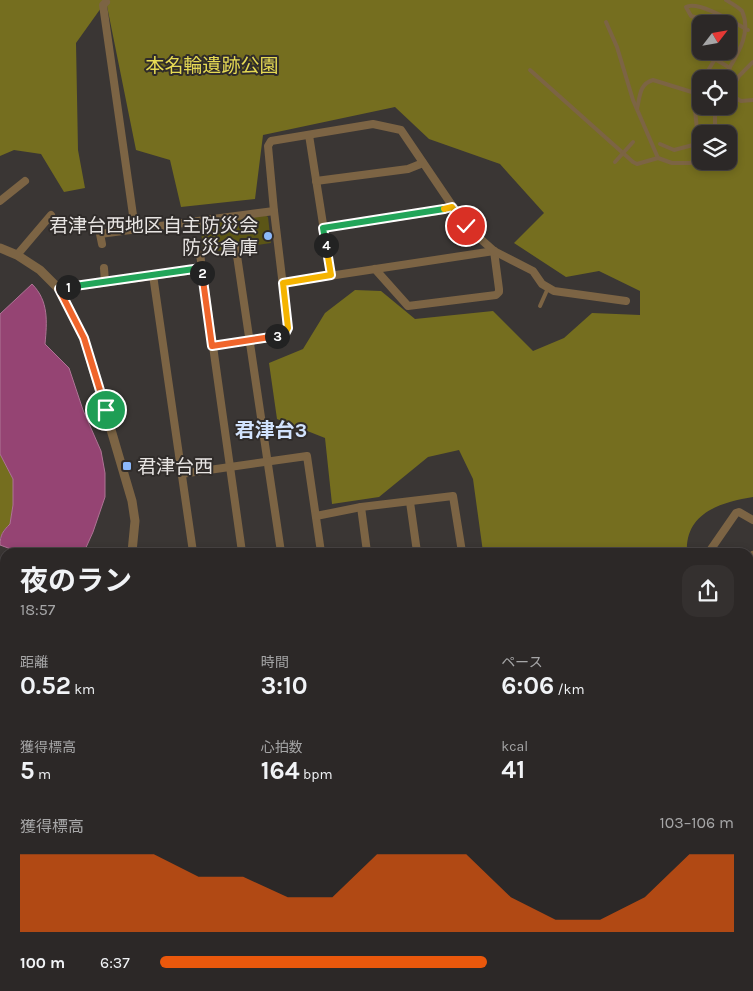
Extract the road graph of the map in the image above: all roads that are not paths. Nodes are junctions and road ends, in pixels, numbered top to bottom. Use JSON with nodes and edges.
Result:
{"nodes":[{"id":1,"x":726,"y":0,"type":"edge"},
{"id":2,"x":106,"y":2,"type":"dead end"},
{"id":3,"x":721,"y":15,"type":"edge"},
{"id":4,"x":692,"y":16,"type":"edge"},
{"id":5,"x":606,"y":22,"type":"dead end"},
{"id":6,"x":738,"y":24,"type":"edge"},
{"id":7,"x":748,"y":30,"type":"junction"},
{"id":8,"x":716,"y":60,"type":"edge"},
{"id":9,"x":753,"y":62,"type":"edge"},
{"id":10,"x":530,"y":70,"type":"dead end"},
{"id":11,"x":729,"y":70,"type":"joint"},
{"id":12,"x":739,"y":76,"type":"joint"},
{"id":13,"x":737,"y":80,"type":"edge"},
{"id":14,"x":692,"y":92,"type":"edge"},
{"id":15,"x":737,"y":99,"type":"edge"},
{"id":16,"x":753,"y":100,"type":"edge"},
{"id":17,"x":637,"y":109,"type":"junction"},
{"id":18,"x":696,"y":115,"type":"edge"},
{"id":19,"x":309,"y":135,"type":"junction"},
{"id":20,"x":633,"y":142,"type":"dead end"},
{"id":21,"x":660,"y":144,"type":"dead end"},
{"id":22,"x":623,"y":154,"type":"junction"},
{"id":23,"x":658,"y":158,"type":"junction"},
{"id":24,"x":692,"y":161,"type":"edge"},
{"id":25,"x":615,"y":162,"type":"dead end"},
{"id":26,"x":423,"y":163,"type":"junction"},
{"id":27,"x":25,"y":181,"type":"dead end"},
{"id":28,"x":316,"y":181,"type":"junction"},
{"id":29,"x":0,"y":201,"type":"edge"},
{"id":30,"x":452,"y":207,"type":"junction"},
{"id":31,"x":274,"y":211,"type":"junction"},
{"id":32,"x":51,"y":215,"type":"dead end"},
{"id":33,"x":323,"y":228,"type":"junction"},
{"id":34,"x":134,"y":229,"type":"junction"},
{"id":35,"x":102,"y":244,"type":"dead end"},
{"id":36,"x":0,"y":248,"type":"edge"},
{"id":37,"x":236,"y":249,"type":"dead end"},
{"id":38,"x":494,"y":252,"type":"junction"},
{"id":39,"x":200,"y":254,"type":"dead end"},
{"id":40,"x":17,"y":255,"type":"junction"},
{"id":41,"x":104,"y":268,"type":"dead end"},
{"id":42,"x":201,"y":268,"type":"junction"},
{"id":43,"x":375,"y":269,"type":"junction"},
{"id":44,"x":153,"y":275,"type":"junction"},
{"id":45,"x":331,"y":275,"type":"junction"},
{"id":46,"x":105,"y":282,"type":"junction"},
{"id":47,"x":283,"y":283,"type":"junction"},
{"id":48,"x":548,"y":288,"type":"junction"},
{"id":49,"x":59,"y":289,"type":"junction"},
{"id":50,"x":626,"y":301,"type":"dead end"},
{"id":51,"x":540,"y":306,"type":"dead end"},
{"id":52,"x":250,"y":340,"type":"junction"},
{"id":53,"x":212,"y":346,"type":"junction"},
{"id":54,"x":268,"y":461,"type":"junction"},
{"id":55,"x":229,"y":466,"type":"junction"},
{"id":56,"x":181,"y":474,"type":"junction"},
{"id":57,"x":410,"y":502,"type":"junction"},
{"id":58,"x":361,"y":507,"type":"junction"},
{"id":59,"x":316,"y":516,"type":"junction"},
{"id":60,"x":753,"y":520,"type":"edge"},
{"id":61,"x":132,"y":548,"type":"edge"},
{"id":62,"x":192,"y":548,"type":"edge"},
{"id":63,"x":241,"y":548,"type":"edge"},
{"id":64,"x":280,"y":548,"type":"edge"},
{"id":65,"x":320,"y":548,"type":"edge"},
{"id":66,"x":366,"y":548,"type":"edge"},
{"id":67,"x":416,"y":548,"type":"edge"},
{"id":68,"x":461,"y":548,"type":"edge"},
{"id":69,"x":712,"y":548,"type":"edge"}],
"edges":[{"from":1,"to":7,"type":"lane"},
{"from":2,"to":34,"type":"street"},
{"from":3,"to":4,"type":"lane"},
{"from":5,"to":17,"type":"lane"},
{"from":6,"to":7,"type":"lane"},
{"from":7,"to":11,"type":"lane"},
{"from":8,"to":11,"type":"lane"},
{"from":9,"to":12,"type":"lane"},
{"from":10,"to":22,"type":"lane"},
{"from":12,"to":13,"type":"lane"},
{"from":14,"to":17,"type":"lane"},
{"from":15,"to":16,"type":"lane"},
{"from":17,"to":23,"type":"lane"},
{"from":18,"to":21,"type":"lane"},
{"from":19,"to":26,"type":"street"},
{"from":19,"to":28,"type":"street"},
{"from":19,"to":31,"type":"street"},
{"from":20,"to":22,"type":"lane"},
{"from":22,"to":23,"type":"lane"},
{"from":22,"to":25,"type":"lane"},
{"from":23,"to":24,"type":"lane"},
{"from":26,"to":28,"type":"street"},
{"from":26,"to":30,"type":"street"},
{"from":27,"to":29,"type":"street"},
{"from":28,"to":33,"type":"street"},
{"from":30,"to":33,"type":"street"},
{"from":30,"to":38,"type":"street"},
{"from":31,"to":34,"type":"street"},
{"from":31,"to":47,"type":"street"},
{"from":32,"to":40,"type":"street"},
{"from":33,"to":45,"type":"street"},
{"from":34,"to":35,"type":"street"},
{"from":36,"to":40,"type":"street"},
{"from":37,"to":52,"type":"street"},
{"from":38,"to":43,"type":"street"},
{"from":38,"to":43,"type":"street"},
{"from":38,"to":48,"type":"street"},
{"from":39,"to":42,"type":"street"},
{"from":40,"to":49,"type":"street"},
{"from":41,"to":46,"type":"street"},
{"from":42,"to":44,"type":"street"},
{"from":42,"to":53,"type":"street"},
{"from":43,"to":45,"type":"street"},
{"from":44,"to":46,"type":"street"},
{"from":44,"to":56,"type":"street"},
{"from":45,"to":47,"type":"street"},
{"from":46,"to":49,"type":"street"},
{"from":47,"to":52,"type":"street"},
{"from":48,"to":50,"type":"street"},
{"from":48,"to":51,"type":"lane"},
{"from":49,"to":61,"type":"street"},
{"from":52,"to":53,"type":"street"},
{"from":52,"to":54,"type":"street"},
{"from":53,"to":55,"type":"street"},
{"from":54,"to":55,"type":"street"},
{"from":54,"to":59,"type":"street"},
{"from":54,"to":64,"type":"street"},
{"from":55,"to":56,"type":"street"},
{"from":55,"to":63,"type":"street"},
{"from":56,"to":62,"type":"street"},
{"from":57,"to":58,"type":"street"},
{"from":57,"to":67,"type":"street"},
{"from":57,"to":68,"type":"street"},
{"from":58,"to":59,"type":"street"},
{"from":58,"to":66,"type":"street"},
{"from":59,"to":65,"type":"street"},
{"from":60,"to":69,"type":"street"}]}
